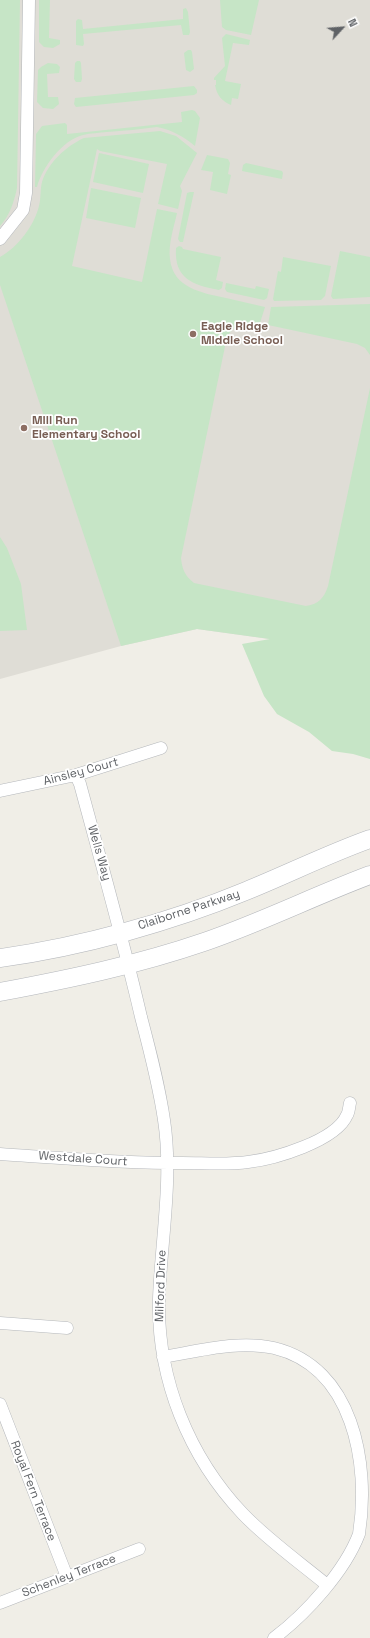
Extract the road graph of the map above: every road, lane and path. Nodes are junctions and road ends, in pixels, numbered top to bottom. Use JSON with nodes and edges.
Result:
{"nodes":[{"id":1,"x":30,"y":0,"type":"edge"},
{"id":2,"x":0,"y":239,"type":"edge"},
{"id":3,"x":161,"y":748,"type":"dead end"},
{"id":4,"x":76,"y":775,"type":"junction"},
{"id":5,"x":0,"y":791,"type":"edge"},
{"id":6,"x":370,"y":839,"type":"edge"},
{"id":7,"x":370,"y":875,"type":"edge"},
{"id":8,"x":120,"y":932,"type":"junction"},
{"id":9,"x":0,"y":958,"type":"edge"},
{"id":10,"x":128,"y":965,"type":"junction"},
{"id":11,"x":0,"y":992,"type":"edge"},
{"id":12,"x":350,"y":1104,"type":"dead end"},
{"id":13,"x":0,"y":1154,"type":"edge"},
{"id":14,"x":167,"y":1163,"type":"junction"},
{"id":15,"x":0,"y":1322,"type":"edge"},
{"id":16,"x":67,"y":1328,"type":"dead end"},
{"id":17,"x":163,"y":1357,"type":"junction"},
{"id":18,"x":0,"y":1404,"type":"edge"},
{"id":19,"x":4,"y":1429,"type":"edge"},
{"id":20,"x":139,"y":1549,"type":"dead end"},
{"id":21,"x":67,"y":1577,"type":"junction"},
{"id":22,"x":326,"y":1585,"type":"junction"},
{"id":23,"x":0,"y":1603,"type":"edge"},
{"id":24,"x":274,"y":1638,"type":"edge"}],
"edges":[{"from":1,"to":2,"type":"street"},
{"from":3,"to":4,"type":"street","name":"Ainsley Court"},
{"from":4,"to":5,"type":"street","name":"Ainsley Court"},
{"from":4,"to":8,"type":"street","name":"Wells Way"},
{"from":6,"to":8,"type":"main road","name":"Claiborne Parkway"},
{"from":7,"to":10,"type":"main road"},
{"from":8,"to":9,"type":"main road","name":"Claiborne Parkway"},
{"from":8,"to":10,"type":"street","name":"Milford Drive"},
{"from":10,"to":11,"type":"main road"},
{"from":10,"to":14,"type":"street","name":"Milford Drive"},
{"from":12,"to":14,"type":"street","name":"Westdale Court"},
{"from":13,"to":14,"type":"street","name":"Westdale Court"},
{"from":14,"to":17,"type":"street","name":"Milford Drive"},
{"from":15,"to":16,"type":"street"},
{"from":17,"to":22,"type":"street","name":"Milford Drive"},
{"from":17,"to":22,"type":"street"},
{"from":18,"to":19,"type":"street","name":"Royal Fern Terrace"},
{"from":19,"to":21,"type":"street","name":"Royal Fern Terrace"},
{"from":20,"to":21,"type":"street","name":"Schenley Terrace"},
{"from":21,"to":23,"type":"street","name":"Schenley Terrace"},
{"from":22,"to":24,"type":"street"}]}
